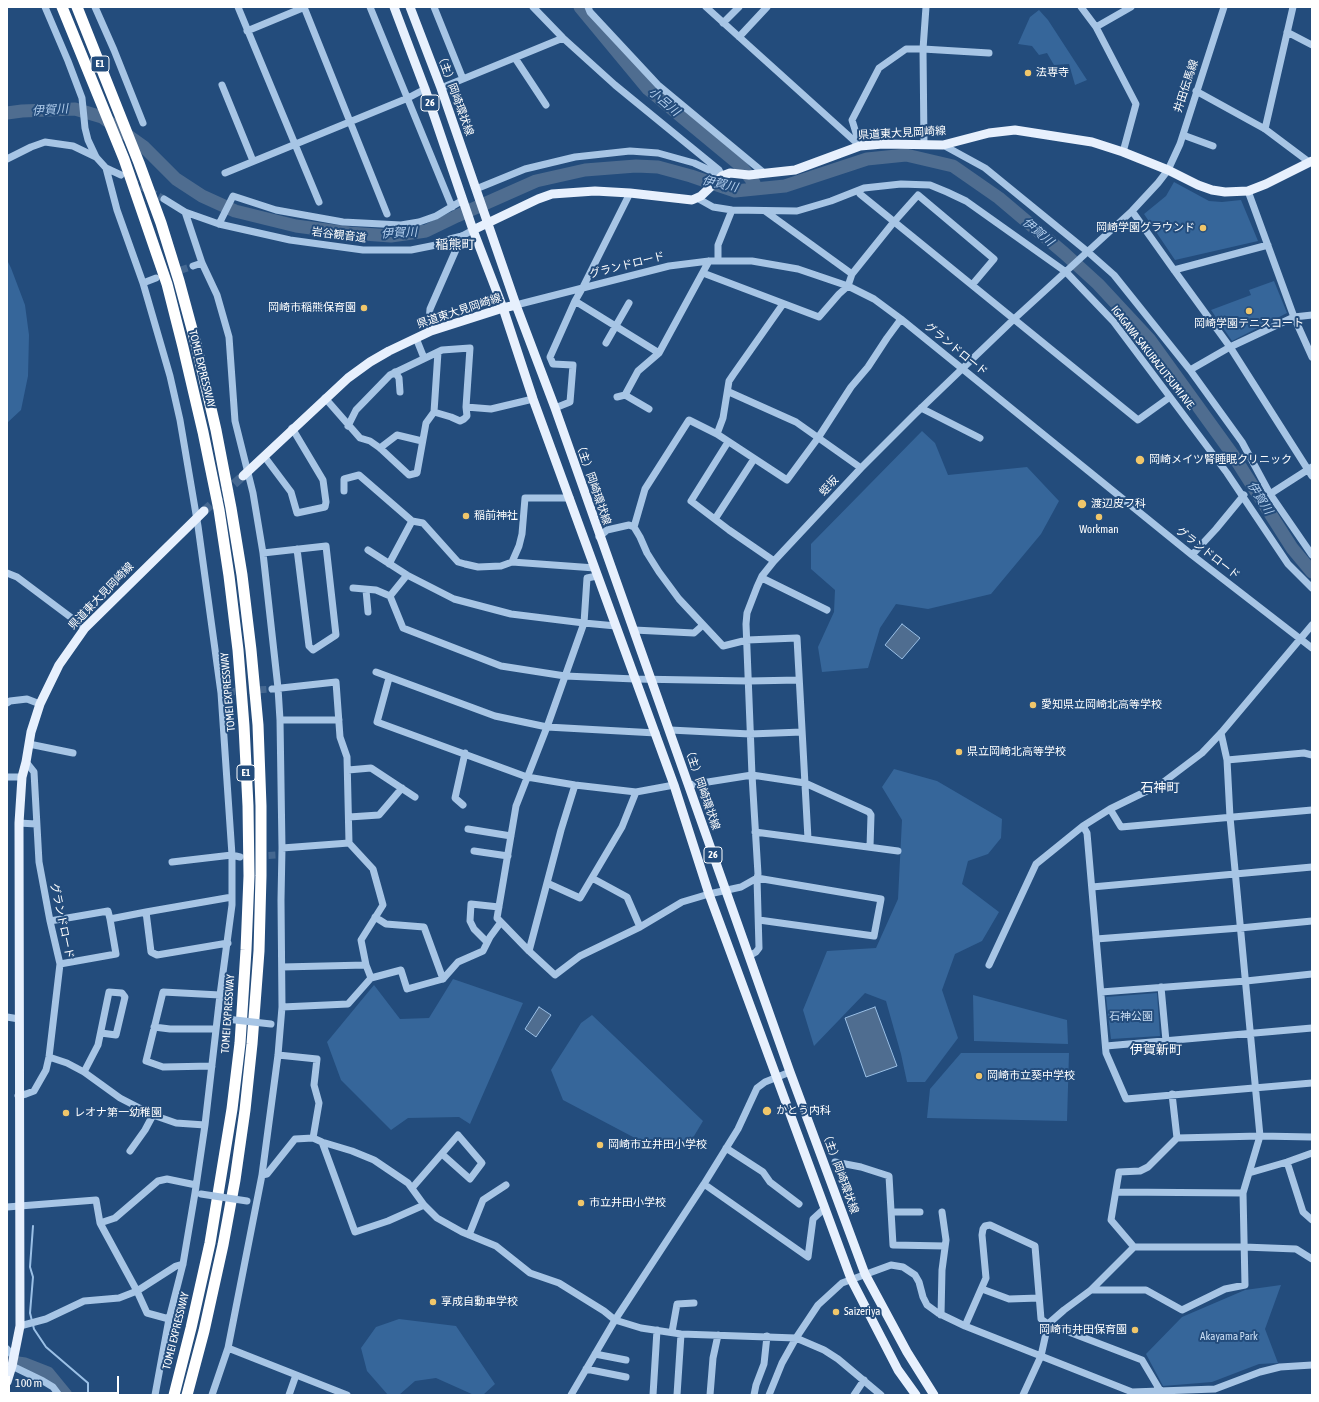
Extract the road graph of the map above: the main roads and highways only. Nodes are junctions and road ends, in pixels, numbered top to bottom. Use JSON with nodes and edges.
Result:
{"nodes":[{"id":1,"x":62,"y":7,"type":"edge"},
{"id":2,"x":77,"y":7,"type":"edge"},
{"id":3,"x":394,"y":7,"type":"edge"},
{"id":4,"x":410,"y":7,"type":"edge"},
{"id":5,"x":1310,"y":161,"type":"edge"},
{"id":6,"x":488,"y":223,"type":"junction"},
{"id":7,"x":473,"y":230,"type":"junction"},
{"id":8,"x":516,"y":305,"type":"junction"},
{"id":9,"x":503,"y":308,"type":"junction"},
{"id":10,"x":245,"y":474,"type":"tunnel mouth"},
{"id":11,"x":204,"y":511,"type":"tunnel mouth"},
{"id":12,"x":10,"y":1352,"type":"edge"},
{"id":13,"x":7,"y":1382,"type":"edge"},
{"id":14,"x":174,"y":1395,"type":"edge"},
{"id":15,"x":187,"y":1395,"type":"edge"},
{"id":16,"x":916,"y":1395,"type":"edge"},
{"id":17,"x":934,"y":1395,"type":"edge"}],
"edges":[{"from":1,"to":14,"type":"highway","name":"TOMEI EXPRESSWAY","number":"E1"},
{"from":2,"to":15,"type":"highway","name":"TOMEI EXPRESSWAY","number":"E1"},
{"from":3,"to":7,"type":"main road","number":"26"},
{"from":4,"to":6,"type":"main road","name":"（主）岡崎環状線","number":"26"},
{"from":5,"to":6,"type":"main road","name":"県道東大見岡崎線"},
{"from":6,"to":7,"type":"main road"},
{"from":6,"to":8,"type":"main road","name":"（主）岡崎環状線","number":"26"},
{"from":7,"to":9,"type":"main road","number":"26"},
{"from":8,"to":9,"type":"main road","name":"県道東大見岡崎線"},
{"from":8,"to":17,"type":"main road","name":"（主）岡崎環状線","number":"26"},
{"from":9,"to":10,"type":"main road","name":"県道東大見岡崎線"},
{"from":9,"to":16,"type":"main road","number":"26"},
{"from":11,"to":12,"type":"main road","name":"県道東大見岡崎線"},
{"from":12,"to":13,"type":"main road","name":"県道東大見岡崎線"}]}
